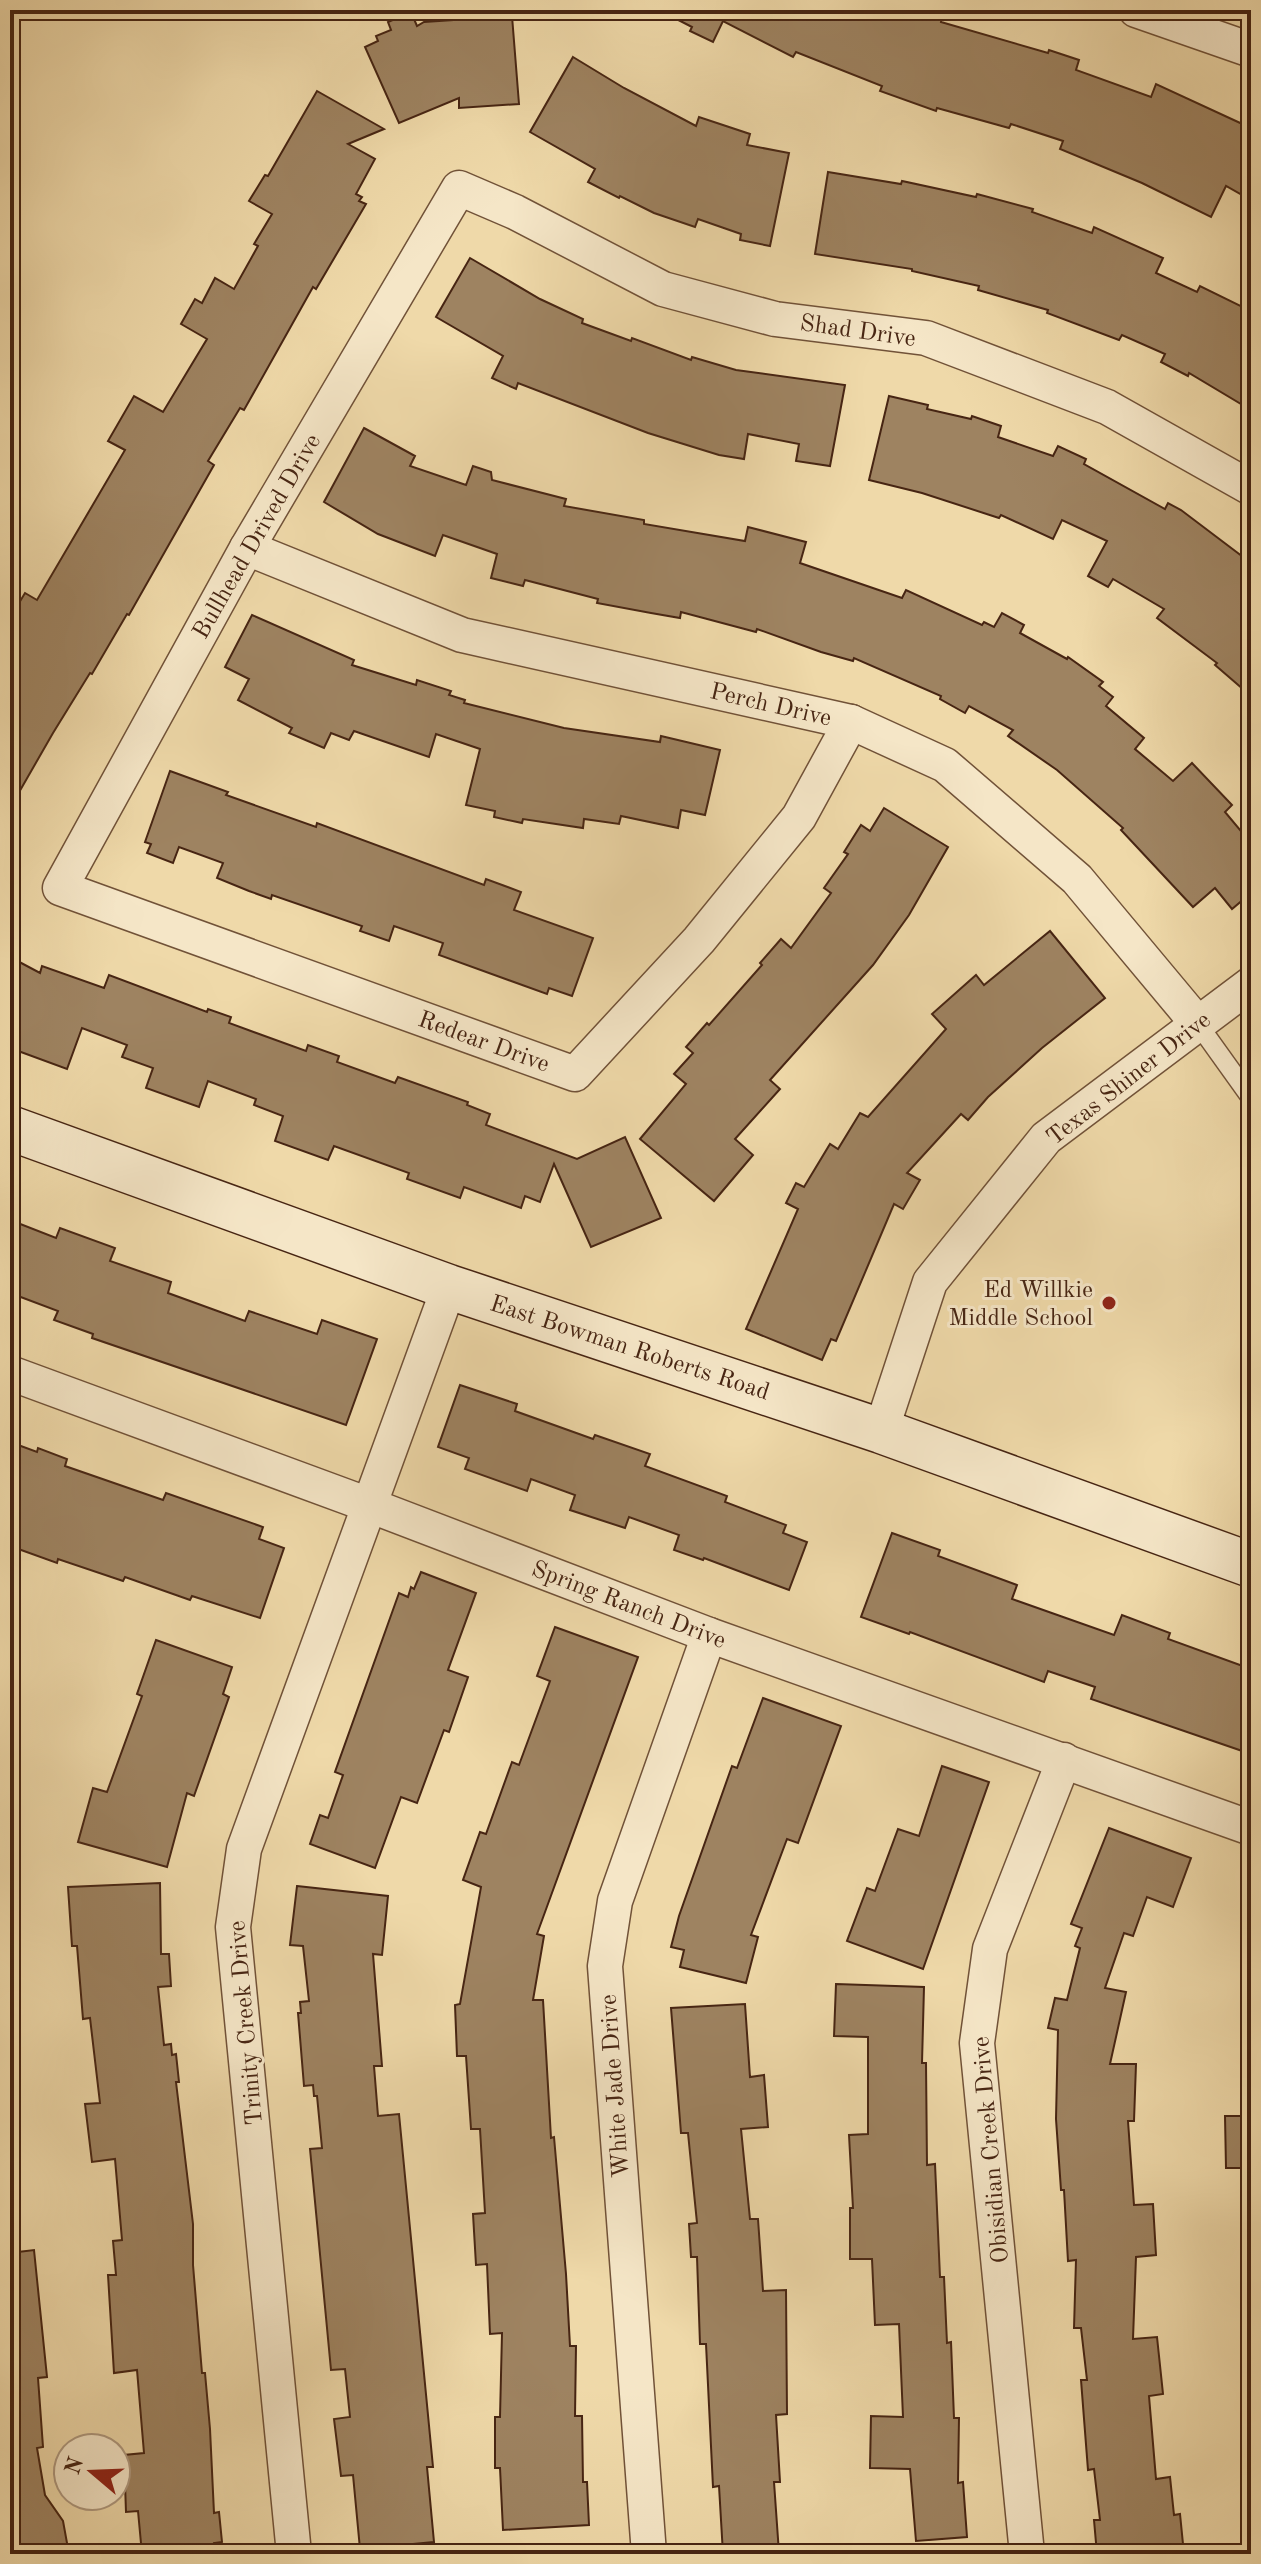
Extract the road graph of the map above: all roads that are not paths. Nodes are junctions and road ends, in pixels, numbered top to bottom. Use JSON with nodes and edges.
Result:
{"nodes":[{"id":1,"x":1136,"y":10,"type":"edge"},
{"id":2,"x":1251,"y":50,"type":"edge"},
{"id":3,"x":459,"y":188,"type":"joint"},
{"id":4,"x":1251,"y":488,"type":"edge"},
{"id":5,"x":247,"y":548,"type":"junction"},
{"id":6,"x":851,"y":722,"type":"junction"},
{"id":7,"x":60,"y":888,"type":"joint"},
{"id":8,"x":1251,"y":984,"type":"edge"},
{"id":9,"x":1198,"y":1024,"type":"junction"},
{"id":10,"x":1251,"y":1098,"type":"edge"},
{"id":11,"x":10,"y":1128,"type":"edge"},
{"id":12,"x":449,"y":1287,"type":"junction"},
{"id":13,"x":10,"y":1373,"type":"edge"},
{"id":14,"x":881,"y":1431,"type":"junction"},
{"id":15,"x":369,"y":1505,"type":"junction"},
{"id":16,"x":1251,"y":1565,"type":"edge"},
{"id":17,"x":709,"y":1635,"type":"junction"},
{"id":18,"x":1064,"y":1760,"type":"junction"},
{"id":19,"x":1251,"y":1828,"type":"edge"},
{"id":20,"x":294,"y":2554,"type":"edge"},
{"id":21,"x":649,"y":2554,"type":"edge"},
{"id":22,"x":1027,"y":2554,"type":"edge"}],
"edges":[{"from":1,"to":2,"type":"street"},
{"from":3,"to":4,"type":"street","name":"Shad Drive"},
{"from":3,"to":5,"type":"street","name":"Bullhead Drived Drive"},
{"from":5,"to":6,"type":"street","name":"Perch Drive"},
{"from":5,"to":7,"type":"street","name":"Bullhead Drived Drive"},
{"from":6,"to":7,"type":"street","name":"Redear Drive"},
{"from":6,"to":9,"type":"street","name":"Perch Drive"},
{"from":8,"to":9,"type":"street","name":"Texas Shiner Drive"},
{"from":9,"to":10,"type":"lane"},
{"from":9,"to":14,"type":"street","name":"Texas Shiner Drive"},
{"from":11,"to":12,"type":"street","name":"East Bowman Roberts Road"},
{"from":12,"to":14,"type":"street","name":"East Bowman Roberts Road"},
{"from":12,"to":15,"type":"street","name":"Trinity Creek Drive"},
{"from":13,"to":15,"type":"street","name":"Spring Ranch Drive"},
{"from":14,"to":16,"type":"street","name":"East Bowman Roberts Road"},
{"from":15,"to":17,"type":"street","name":"Spring Ranch Drive"},
{"from":15,"to":20,"type":"street","name":"Trinity Creek Drive"},
{"from":17,"to":18,"type":"street","name":"Spring Ranch Drive"},
{"from":17,"to":21,"type":"street","name":"White Jade Drive"},
{"from":18,"to":19,"type":"street","name":"Spring Ranch Drive"},
{"from":18,"to":22,"type":"street","name":"Obisidian Creek Drive"}]}
